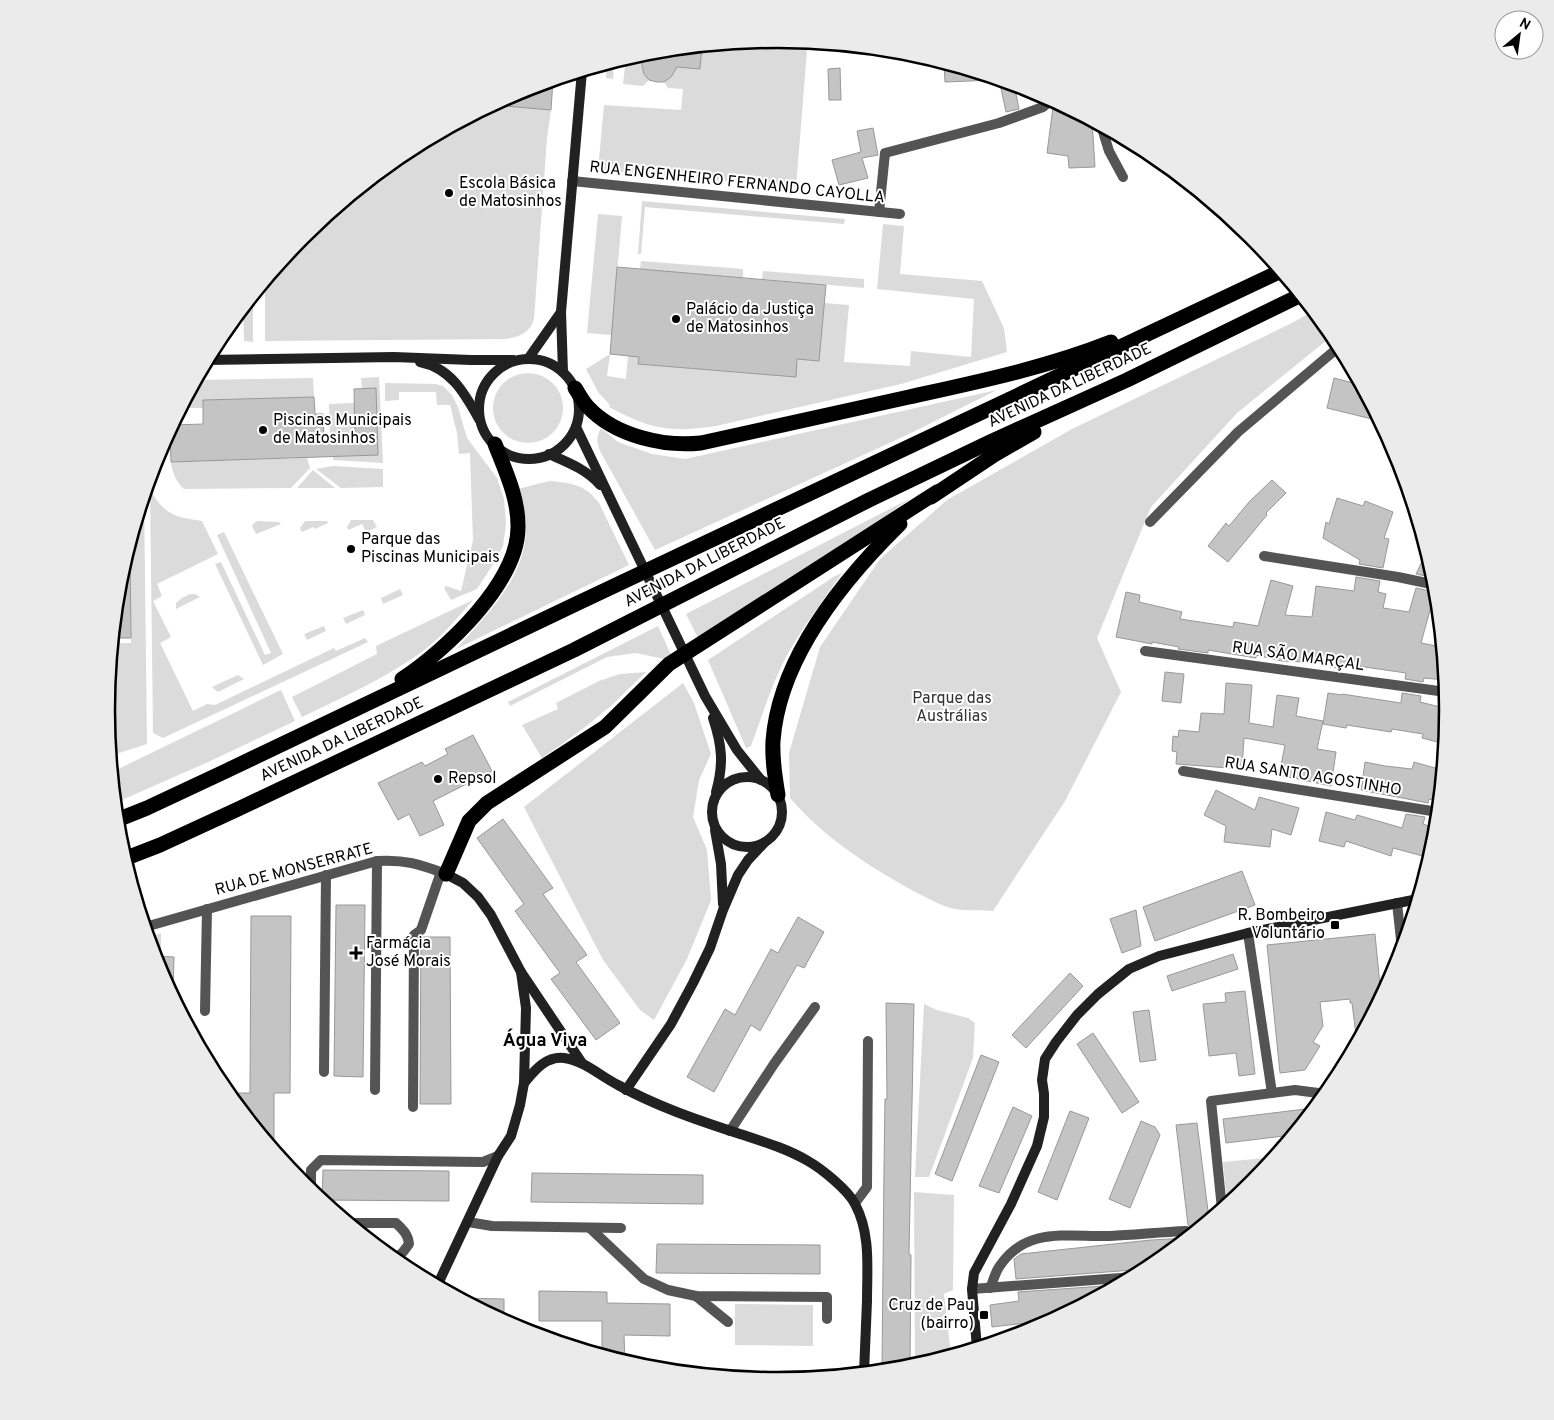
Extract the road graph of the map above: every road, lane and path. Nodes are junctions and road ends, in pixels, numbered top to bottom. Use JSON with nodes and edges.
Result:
{"nodes":[{"id":1,"x":581,"y":78,"type":"edge"},
{"id":2,"x":1046,"y":105,"type":"edge"},
{"id":3,"x":1103,"y":133,"type":"edge"},
{"id":4,"x":1123,"y":177,"type":"dead end"},
{"id":5,"x":572,"y":182,"type":"junction"},
{"id":6,"x":879,"y":212,"type":"junction"},
{"id":7,"x":900,"y":214,"type":"dead end"},
{"id":8,"x":1276,"y":274,"type":"edge"},
{"id":9,"x":1233,"y":294,"type":"junction"},
{"id":10,"x":1295,"y":298,"type":"edge"},
{"id":11,"x":561,"y":312,"type":"junction"},
{"id":12,"x":1334,"y":351,"type":"edge"},
{"id":13,"x":394,"y":357,"type":"junction"},
{"id":14,"x":523,"y":359,"type":"junction"},
{"id":15,"x":215,"y":360,"type":"edge"},
{"id":16,"x":563,"y":372,"type":"junction"},
{"id":17,"x":1127,"y":380,"type":"junction"},
{"id":18,"x":575,"y":388,"type":"junction"},
{"id":19,"x":482,"y":422,"type":"junction"},
{"id":20,"x":576,"y":427,"type":"junction"},
{"id":21,"x":495,"y":444,"type":"junction"},
{"id":22,"x":549,"y":454,"type":"junction"},
{"id":23,"x":938,"y":492,"type":"junction"},
{"id":24,"x":608,"y":496,"type":"junction"},
{"id":25,"x":1150,"y":522,"type":"dead end"},
{"id":26,"x":1264,"y":556,"type":"dead end"},
{"id":27,"x":1428,"y":584,"type":"edge"},
{"id":28,"x":1145,"y":651,"type":"dead end"},
{"id":29,"x":1439,"y":691,"type":"edge"},
{"id":30,"x":704,"y":696,"type":"junction"},
{"id":31,"x":337,"y":718,"type":"junction"},
{"id":32,"x":1183,"y":771,"type":"dead end"},
{"id":33,"x":761,"y":780,"type":"junction"},
{"id":34,"x":778,"y":795,"type":"junction"},
{"id":35,"x":714,"y":798,"type":"junction"},
{"id":36,"x":1432,"y":811,"type":"edge"},
{"id":37,"x":123,"y":817,"type":"edge"},
{"id":38,"x":714,"y":826,"type":"junction"},
{"id":39,"x":764,"y":843,"type":"junction"},
{"id":40,"x":131,"y":856,"type":"edge"},
{"id":41,"x":377,"y":862,"type":"junction"},
{"id":42,"x":444,"y":873,"type":"junction"},
{"id":43,"x":326,"y":875,"type":"junction"},
{"id":44,"x":1411,"y":900,"type":"edge"},
{"id":45,"x":1397,"y":903,"type":"junction"},
{"id":46,"x":208,"y":909,"type":"junction"},
{"id":47,"x":723,"y":910,"type":"junction"},
{"id":48,"x":151,"y":925,"type":"edge"},
{"id":49,"x":1248,"y":933,"type":"junction"},
{"id":50,"x":1400,"y":933,"type":"edge"},
{"id":51,"x":521,"y":972,"type":"junction"},
{"id":52,"x":815,"y":1007,"type":"dead end"},
{"id":53,"x":205,"y":1011,"type":"dead end"},
{"id":54,"x":868,"y":1041,"type":"dead end"},
{"id":55,"x":582,"y":1063,"type":"junction"},
{"id":56,"x":324,"y":1072,"type":"dead end"},
{"id":57,"x":524,"y":1083,"type":"junction"},
{"id":58,"x":375,"y":1090,"type":"dead end"},
{"id":59,"x":626,"y":1090,"type":"junction"},
{"id":60,"x":1272,"y":1093,"type":"junction"},
{"id":61,"x":1317,"y":1093,"type":"edge"},
{"id":62,"x":413,"y":1107,"type":"dead end"},
{"id":63,"x":730,"y":1131,"type":"junction"},
{"id":64,"x":498,"y":1156,"type":"junction"},
{"id":65,"x":311,"y":1180,"type":"edge"},
{"id":66,"x":1221,"y":1201,"type":"edge"},
{"id":67,"x":855,"y":1203,"type":"junction"},
{"id":68,"x":468,"y":1222,"type":"junction"},
{"id":69,"x":358,"y":1223,"type":"edge"},
{"id":70,"x":621,"y":1228,"type":"dead end"},
{"id":71,"x":591,"y":1229,"type":"junction"},
{"id":72,"x":1186,"y":1230,"type":"dead end"},
{"id":73,"x":400,"y":1255,"type":"edge"},
{"id":74,"x":1119,"y":1277,"type":"edge"},
{"id":75,"x":440,"y":1280,"type":"edge"},
{"id":76,"x":990,"y":1288,"type":"junction"},
{"id":77,"x":972,"y":1289,"type":"junction"},
{"id":78,"x":696,"y":1296,"type":"junction"},
{"id":79,"x":827,"y":1319,"type":"dead end"},
{"id":80,"x":728,"y":1322,"type":"dead end"},
{"id":81,"x":976,"y":1341,"type":"edge"},
{"id":82,"x":864,"y":1367,"type":"edge"}],
"edges":[{"from":1,"to":5,"type":"street"},
{"from":2,"to":6,"type":"street"},
{"from":3,"to":4,"type":"street"},
{"from":5,"to":6,"type":"street","name":"RUA ENGENHEIRO FERNANDO CAYOLLA"},
{"from":5,"to":11,"type":"street"},
{"from":6,"to":7,"type":"street","name":"RUA ENGENHEIRO FERNANDO CAYOLLA"},
{"from":8,"to":9,"type":"highway","name":"AVENIDA DA LIBERDADE"},
{"from":9,"to":18,"type":"highway"},
{"from":9,"to":31,"type":"highway","name":"AVENIDA DA LIBERDADE"},
{"from":10,"to":17,"type":"highway","name":"AVENIDA DA LIBERDADE"},
{"from":11,"to":14,"type":"street"},
{"from":11,"to":16,"type":"street"},
{"from":12,"to":25,"type":"street"},
{"from":13,"to":14,"type":"street"},
{"from":13,"to":15,"type":"street"},
{"from":13,"to":19,"type":"street"},
{"from":14,"to":16,"type":"street"},
{"from":14,"to":19,"type":"street"},
{"from":16,"to":18,"type":"street"},
{"from":17,"to":23,"type":"highway"},
{"from":17,"to":40,"type":"highway","name":"AVENIDA DA LIBERDADE"},
{"from":18,"to":20,"type":"street"},
{"from":19,"to":21,"type":"street"},
{"from":20,"to":22,"type":"street"},
{"from":20,"to":24,"type":"street"},
{"from":21,"to":22,"type":"street"},
{"from":21,"to":31,"type":"highway"},
{"from":22,"to":24,"type":"street"},
{"from":23,"to":34,"type":"highway"},
{"from":23,"to":42,"type":"highway"},
{"from":24,"to":30,"type":"street"},
{"from":26,"to":27,"type":"street"},
{"from":28,"to":29,"type":"street","name":"RUA SÃO MARÇAL"},
{"from":30,"to":33,"type":"street"},
{"from":30,"to":35,"type":"street"},
{"from":31,"to":37,"type":"highway","name":"AVENIDA DA LIBERDADE"},
{"from":32,"to":36,"type":"street","name":"RUA SANTO AGOSTINHO"},
{"from":33,"to":34,"type":"street"},
{"from":33,"to":35,"type":"street"},
{"from":34,"to":39,"type":"street"},
{"from":35,"to":38,"type":"street"},
{"from":38,"to":39,"type":"street"},
{"from":38,"to":47,"type":"street"},
{"from":39,"to":47,"type":"street"},
{"from":41,"to":42,"type":"street","name":"RUA DE MONSERRATE"},
{"from":41,"to":43,"type":"street","name":"RUA DE MONSERRATE"},
{"from":41,"to":58,"type":"street"},
{"from":42,"to":51,"type":"street","name":"RUA DE MONSERRATE"},
{"from":42,"to":62,"type":"street"},
{"from":43,"to":46,"type":"street","name":"RUA DE MONSERRATE"},
{"from":43,"to":56,"type":"street"},
{"from":44,"to":45,"type":"street"},
{"from":45,"to":49,"type":"street"},
{"from":45,"to":50,"type":"street"},
{"from":46,"to":48,"type":"street","name":"RUA DE MONSERRATE"},
{"from":46,"to":53,"type":"street"},
{"from":47,"to":59,"type":"street"},
{"from":49,"to":60,"type":"street"},
{"from":49,"to":77,"type":"street"},
{"from":51,"to":55,"type":"street","name":"RUA DE MONSERRATE"},
{"from":51,"to":57,"type":"street","name":"RUA DE MONSERRATE"},
{"from":52,"to":63,"type":"street"},
{"from":54,"to":67,"type":"street"},
{"from":55,"to":57,"type":"street","name":"RUA DE MONSERRATE"},
{"from":55,"to":59,"type":"street","name":"RUA DE MONSERRATE"},
{"from":57,"to":64,"type":"street","name":"RUA DE MONSERRATE"},
{"from":59,"to":63,"type":"street","name":"RUA DE MONSERRATE"},
{"from":60,"to":61,"type":"street"},
{"from":60,"to":66,"type":"street"},
{"from":63,"to":67,"type":"street","name":"RUA DE MONSERRATE"},
{"from":64,"to":65,"type":"street"},
{"from":64,"to":68,"type":"street","name":"RUA DE MONSERRATE"},
{"from":67,"to":82,"type":"street"},
{"from":68,"to":71,"type":"street"},
{"from":68,"to":75,"type":"street","name":"RUA DE MONSERRATE"},
{"from":69,"to":73,"type":"street"},
{"from":70,"to":71,"type":"street"},
{"from":71,"to":78,"type":"street"},
{"from":72,"to":76,"type":"street"},
{"from":74,"to":76,"type":"street"},
{"from":76,"to":77,"type":"street"},
{"from":77,"to":81,"type":"street"},
{"from":78,"to":79,"type":"street"},
{"from":78,"to":80,"type":"street"}]}
